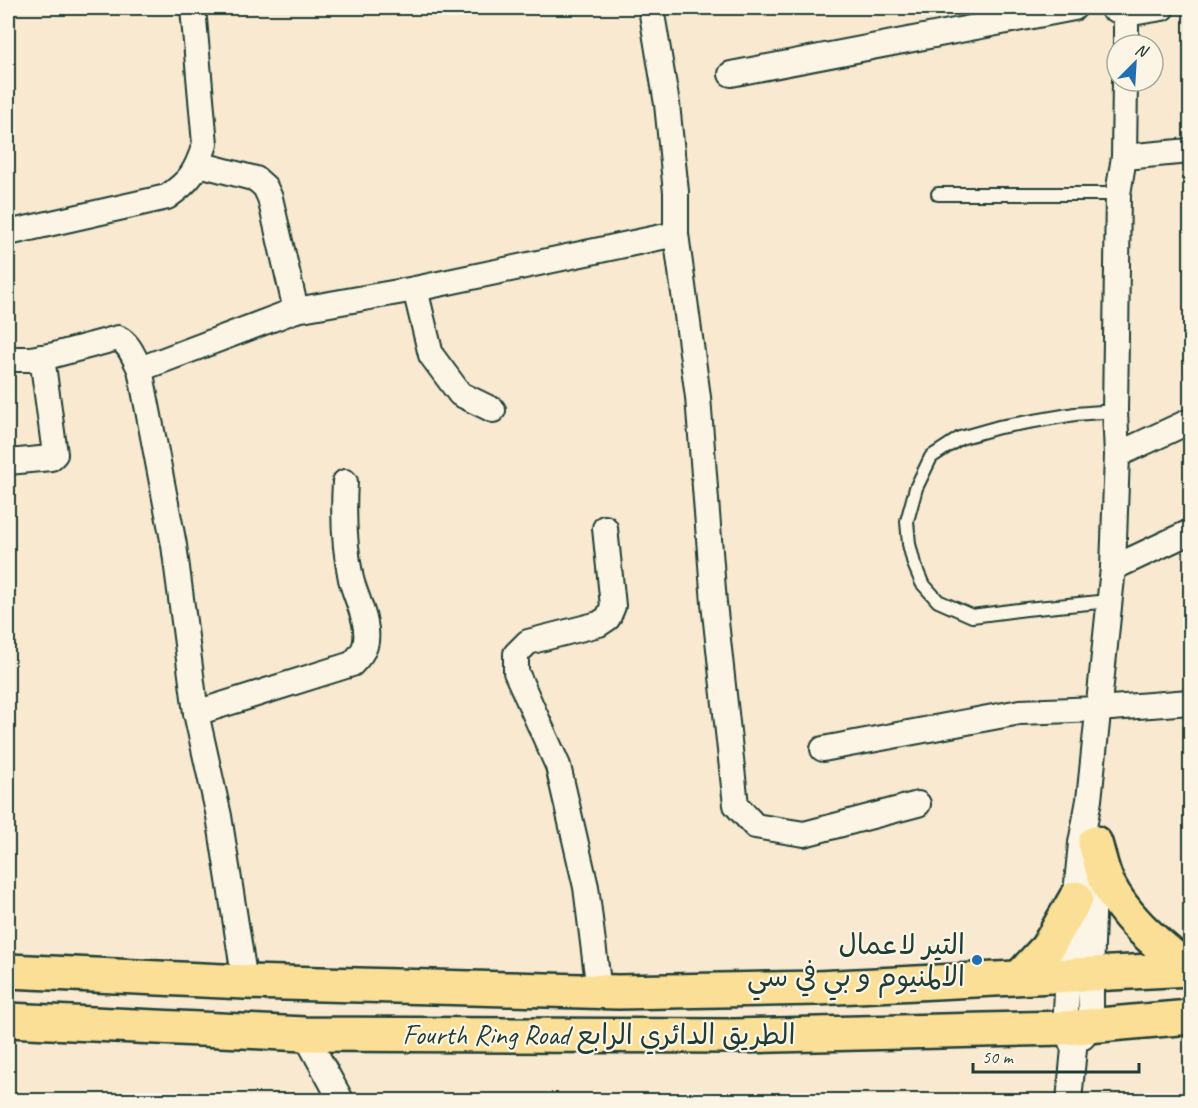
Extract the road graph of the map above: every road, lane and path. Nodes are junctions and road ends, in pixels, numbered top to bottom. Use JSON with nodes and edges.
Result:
{"nodes":[{"id":1,"x":194,"y":8,"type":"edge"},
{"id":2,"x":651,"y":8,"type":"edge"},
{"id":3,"x":1074,"y":8,"type":"edge"},
{"id":4,"x":1162,"y":8,"type":"edge"},
{"id":5,"x":1122,"y":10,"type":"edge"},
{"id":6,"x":1125,"y":33,"type":"edge"},
{"id":7,"x":731,"y":74,"type":"dead end"},
{"id":8,"x":1125,"y":93,"type":"edge"},
{"id":9,"x":1191,"y":151,"type":"edge"},
{"id":10,"x":1124,"y":157,"type":"junction"},
{"id":11,"x":199,"y":164,"type":"junction"},
{"id":12,"x":938,"y":194,"type":"dead end"},
{"id":13,"x":1118,"y":194,"type":"junction"},
{"id":14,"x":8,"y":233,"type":"edge"},
{"id":15,"x":676,"y":234,"type":"junction"},
{"id":16,"x":415,"y":290,"type":"junction"},
{"id":17,"x":296,"y":310,"type":"junction"},
{"id":18,"x":42,"y":357,"type":"junction"},
{"id":19,"x":8,"y":359,"type":"edge"},
{"id":20,"x":140,"y":369,"type":"junction"},
{"id":21,"x":493,"y":410,"type":"dead end"},
{"id":22,"x":1115,"y":411,"type":"junction"},
{"id":23,"x":1191,"y":421,"type":"edge"},
{"id":24,"x":1117,"y":455,"type":"junction"},
{"id":25,"x":8,"y":462,"type":"edge"},
{"id":26,"x":345,"y":482,"type":"dead end"},
{"id":27,"x":605,"y":528,"type":"dead end"},
{"id":28,"x":1191,"y":532,"type":"edge"},
{"id":29,"x":1113,"y":568,"type":"junction"},
{"id":30,"x":1110,"y":601,"type":"junction"},
{"id":31,"x":1191,"y":702,"type":"edge"},
{"id":32,"x":1098,"y":709,"type":"junction"},
{"id":33,"x":196,"y":713,"type":"junction"},
{"id":34,"x":823,"y":748,"type":"dead end"},
{"id":35,"x":1089,"y":800,"type":"junction"},
{"id":36,"x":918,"y":804,"type":"dead end"},
{"id":37,"x":1095,"y":843,"type":"junction"},
{"id":38,"x":1076,"y":898,"type":"junction"},
{"id":39,"x":1189,"y":969,"type":"edge"},
{"id":40,"x":8,"y":971,"type":"edge"},
{"id":41,"x":1079,"y":974,"type":"junction"},
{"id":42,"x":1020,"y":977,"type":"junction"},
{"id":43,"x":245,"y":982,"type":"junction"},
{"id":44,"x":598,"y":991,"type":"junction"},
{"id":45,"x":1191,"y":1017,"type":"edge"},
{"id":46,"x":8,"y":1020,"type":"edge"},
{"id":47,"x":305,"y":1034,"type":"junction"},
{"id":48,"x":1077,"y":1034,"type":"junction"},
{"id":49,"x":341,"y":1101,"type":"edge"},
{"id":50,"x":1069,"y":1101,"type":"edge"}],
"edges":[{"from":1,"to":11,"type":"street"},
{"from":2,"to":15,"type":"street"},
{"from":3,"to":7,"type":"street"},
{"from":4,"to":5,"type":"street"},
{"from":5,"to":6,"type":"street"},
{"from":8,"to":10,"type":"street"},
{"from":9,"to":10,"type":"street"},
{"from":10,"to":13,"type":"street"},
{"from":11,"to":14,"type":"street"},
{"from":11,"to":17,"type":"street"},
{"from":12,"to":13,"type":"lane"},
{"from":13,"to":22,"type":"street"},
{"from":15,"to":16,"type":"street"},
{"from":15,"to":36,"type":"street"},
{"from":16,"to":17,"type":"street"},
{"from":16,"to":21,"type":"street"},
{"from":17,"to":20,"type":"street"},
{"from":18,"to":19,"type":"street"},
{"from":18,"to":20,"type":"street"},
{"from":18,"to":25,"type":"street"},
{"from":20,"to":33,"type":"street"},
{"from":22,"to":24,"type":"street"},
{"from":22,"to":30,"type":"lane"},
{"from":23,"to":24,"type":"street"},
{"from":24,"to":29,"type":"street"},
{"from":26,"to":33,"type":"street"},
{"from":27,"to":44,"type":"street"},
{"from":28,"to":29,"type":"street"},
{"from":29,"to":30,"type":"street"},
{"from":30,"to":32,"type":"street"},
{"from":31,"to":32,"type":"street"},
{"from":32,"to":34,"type":"street"},
{"from":32,"to":35,"type":"street"},
{"from":33,"to":43,"type":"street"},
{"from":35,"to":37,"type":"street"},
{"from":35,"to":38,"type":"street"},
{"from":37,"to":39,"type":"main road"},
{"from":37,"to":41,"type":"street"},
{"from":38,"to":41,"type":"street"},
{"from":38,"to":42,"type":"main road"},
{"from":39,"to":41,"type":"main road","name":"Fourth Ring Road الطريق الدائري الرابع"},
{"from":40,"to":43,"type":"main road","name":"Fourth Ring Road الطريق الدائري الرابع"},
{"from":41,"to":42,"type":"main road","name":"Fourth Ring Road الطريق الدائري الرابع"},
{"from":41,"to":48,"type":"street"},
{"from":42,"to":44,"type":"main road","name":"Fourth Ring Road الطريق الدائري الرابع"},
{"from":43,"to":44,"type":"main road","name":"Fourth Ring Road الطريق الدائري الرابع"},
{"from":45,"to":48,"type":"main road","name":"Fourth Ring Road الطريق الدائري الرابع"},
{"from":46,"to":47,"type":"main road","name":"Fourth Ring Road الطريق الدائري الرابع"},
{"from":47,"to":48,"type":"main road","name":"Fourth Ring Road الطريق الدائري الرابع"},
{"from":47,"to":49,"type":"street"},
{"from":48,"to":50,"type":"street"}]}
